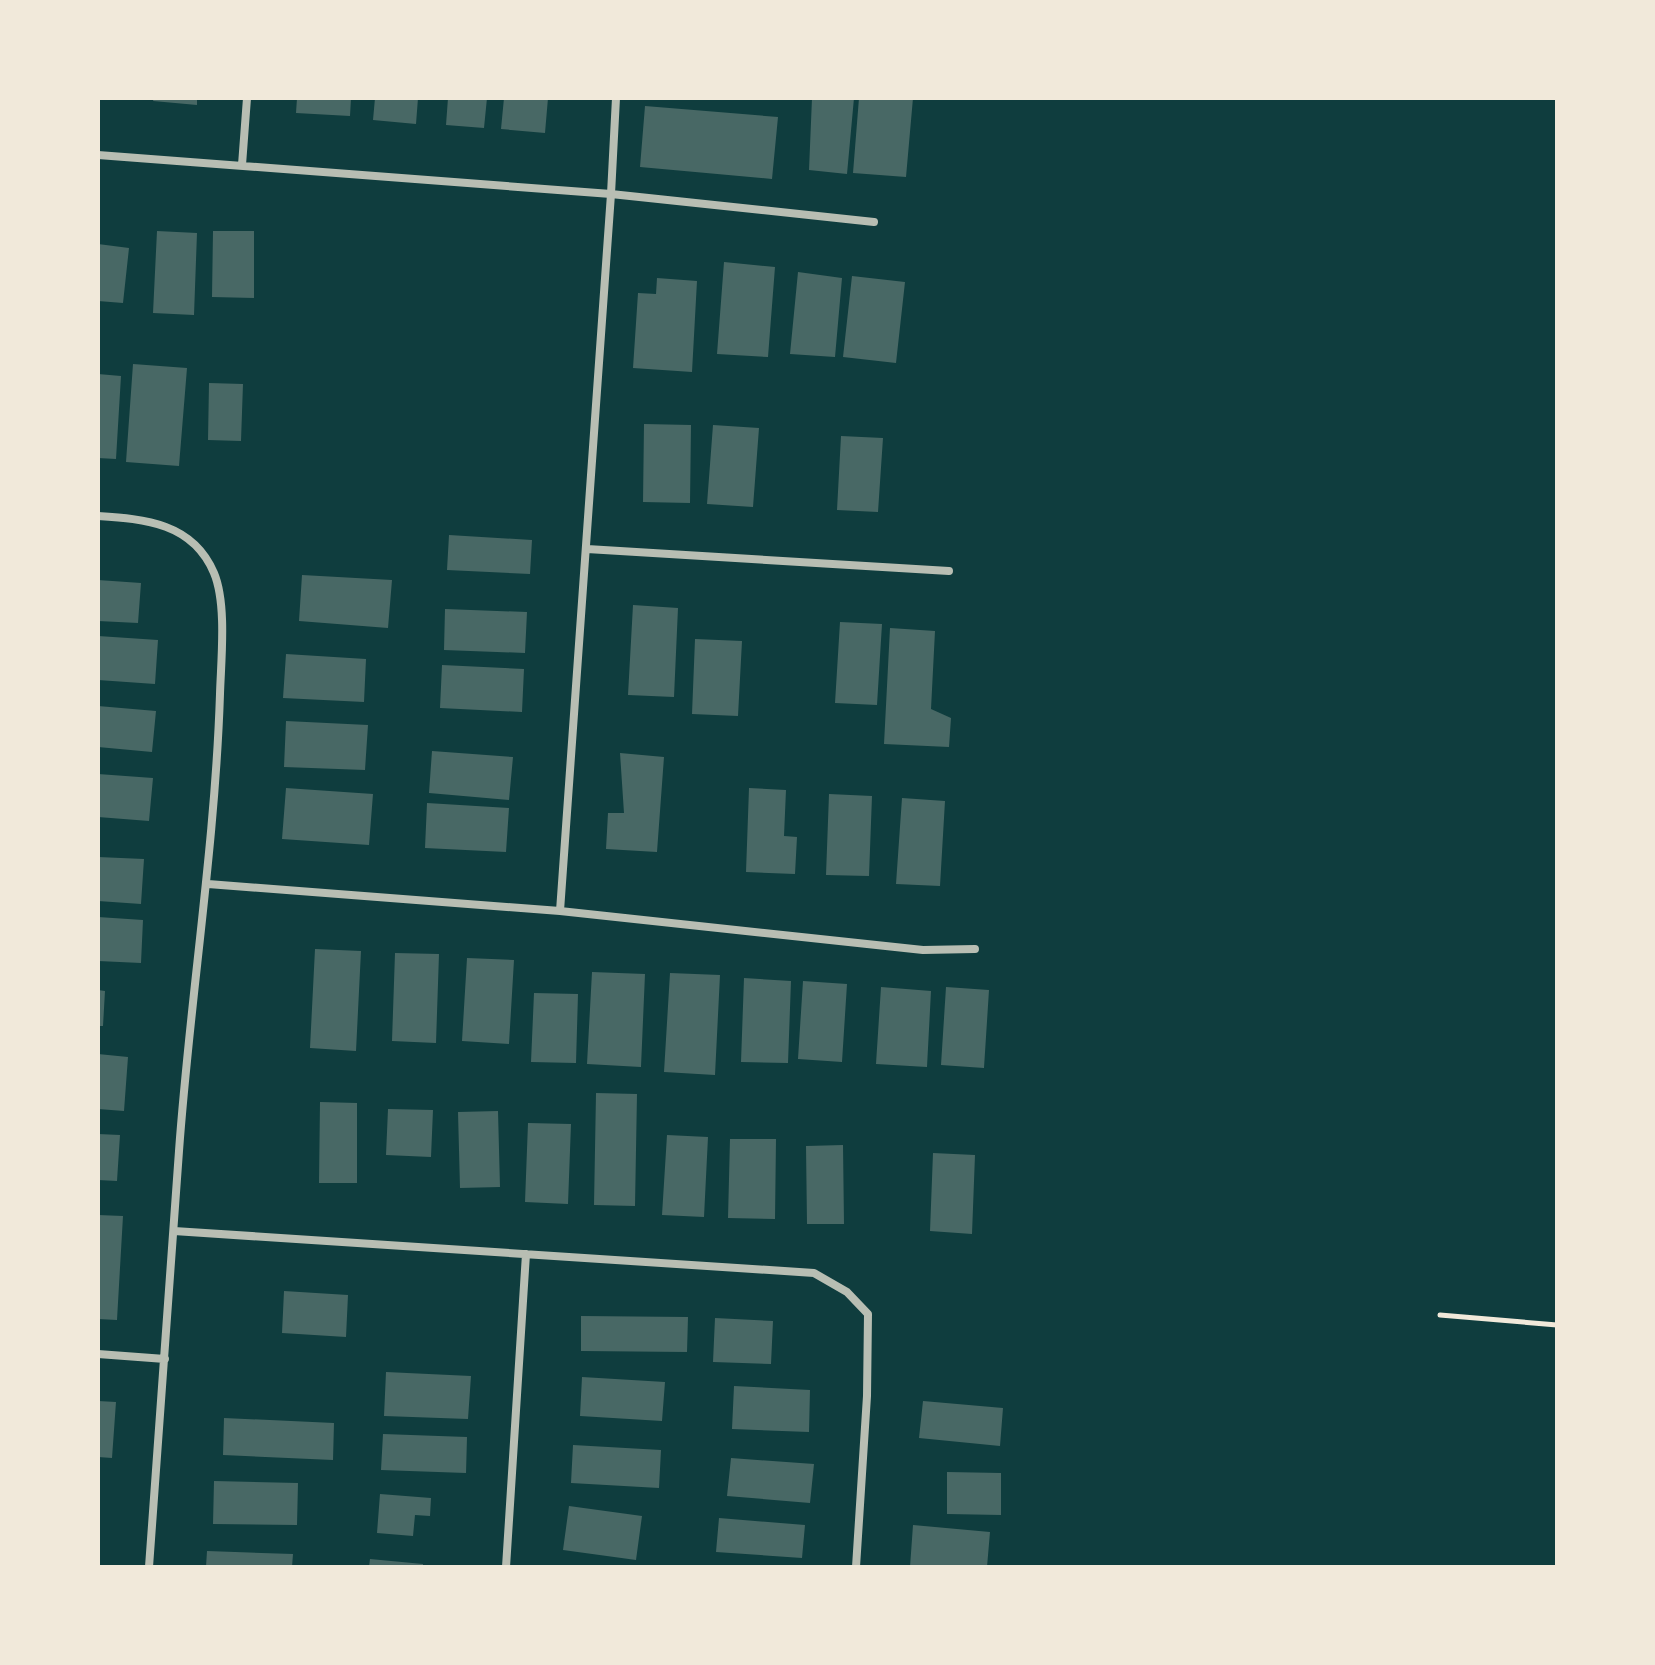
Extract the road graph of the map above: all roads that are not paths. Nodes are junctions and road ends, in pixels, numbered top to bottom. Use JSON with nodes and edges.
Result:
{"nodes":[{"id":1,"x":247,"y":98,"type":"edge"},
{"id":2,"x":616,"y":98,"type":"edge"},
{"id":3,"x":98,"y":155,"type":"edge"},
{"id":4,"x":242,"y":165,"type":"junction"},
{"id":5,"x":611,"y":194,"type":"junction"},
{"id":6,"x":874,"y":222,"type":"dead end"},
{"id":7,"x":98,"y":516,"type":"edge"},
{"id":8,"x":587,"y":549,"type":"junction"},
{"id":9,"x":949,"y":571,"type":"dead end"},
{"id":10,"x":208,"y":884,"type":"junction"},
{"id":11,"x":560,"y":911,"type":"junction"},
{"id":12,"x":975,"y":949,"type":"dead end"},
{"id":13,"x":174,"y":1231,"type":"junction"},
{"id":14,"x":526,"y":1254,"type":"junction"},
{"id":15,"x":98,"y":1354,"type":"edge"},
{"id":16,"x":165,"y":1359,"type":"junction"},
{"id":17,"x":149,"y":1567,"type":"edge"},
{"id":18,"x":506,"y":1567,"type":"edge"},
{"id":19,"x":856,"y":1567,"type":"edge"}],
"edges":[{"from":1,"to":4,"type":"street"},
{"from":2,"to":5,"type":"street"},
{"from":3,"to":4,"type":"street"},
{"from":4,"to":5,"type":"street"},
{"from":5,"to":6,"type":"street"},
{"from":5,"to":8,"type":"street"},
{"from":7,"to":10,"type":"street"},
{"from":8,"to":9,"type":"street"},
{"from":8,"to":11,"type":"street"},
{"from":10,"to":11,"type":"street"},
{"from":10,"to":13,"type":"street"},
{"from":11,"to":12,"type":"street"},
{"from":13,"to":14,"type":"street"},
{"from":13,"to":16,"type":"street"},
{"from":14,"to":18,"type":"street"},
{"from":14,"to":19,"type":"street"},
{"from":15,"to":16,"type":"street"},
{"from":16,"to":17,"type":"street"}]}
